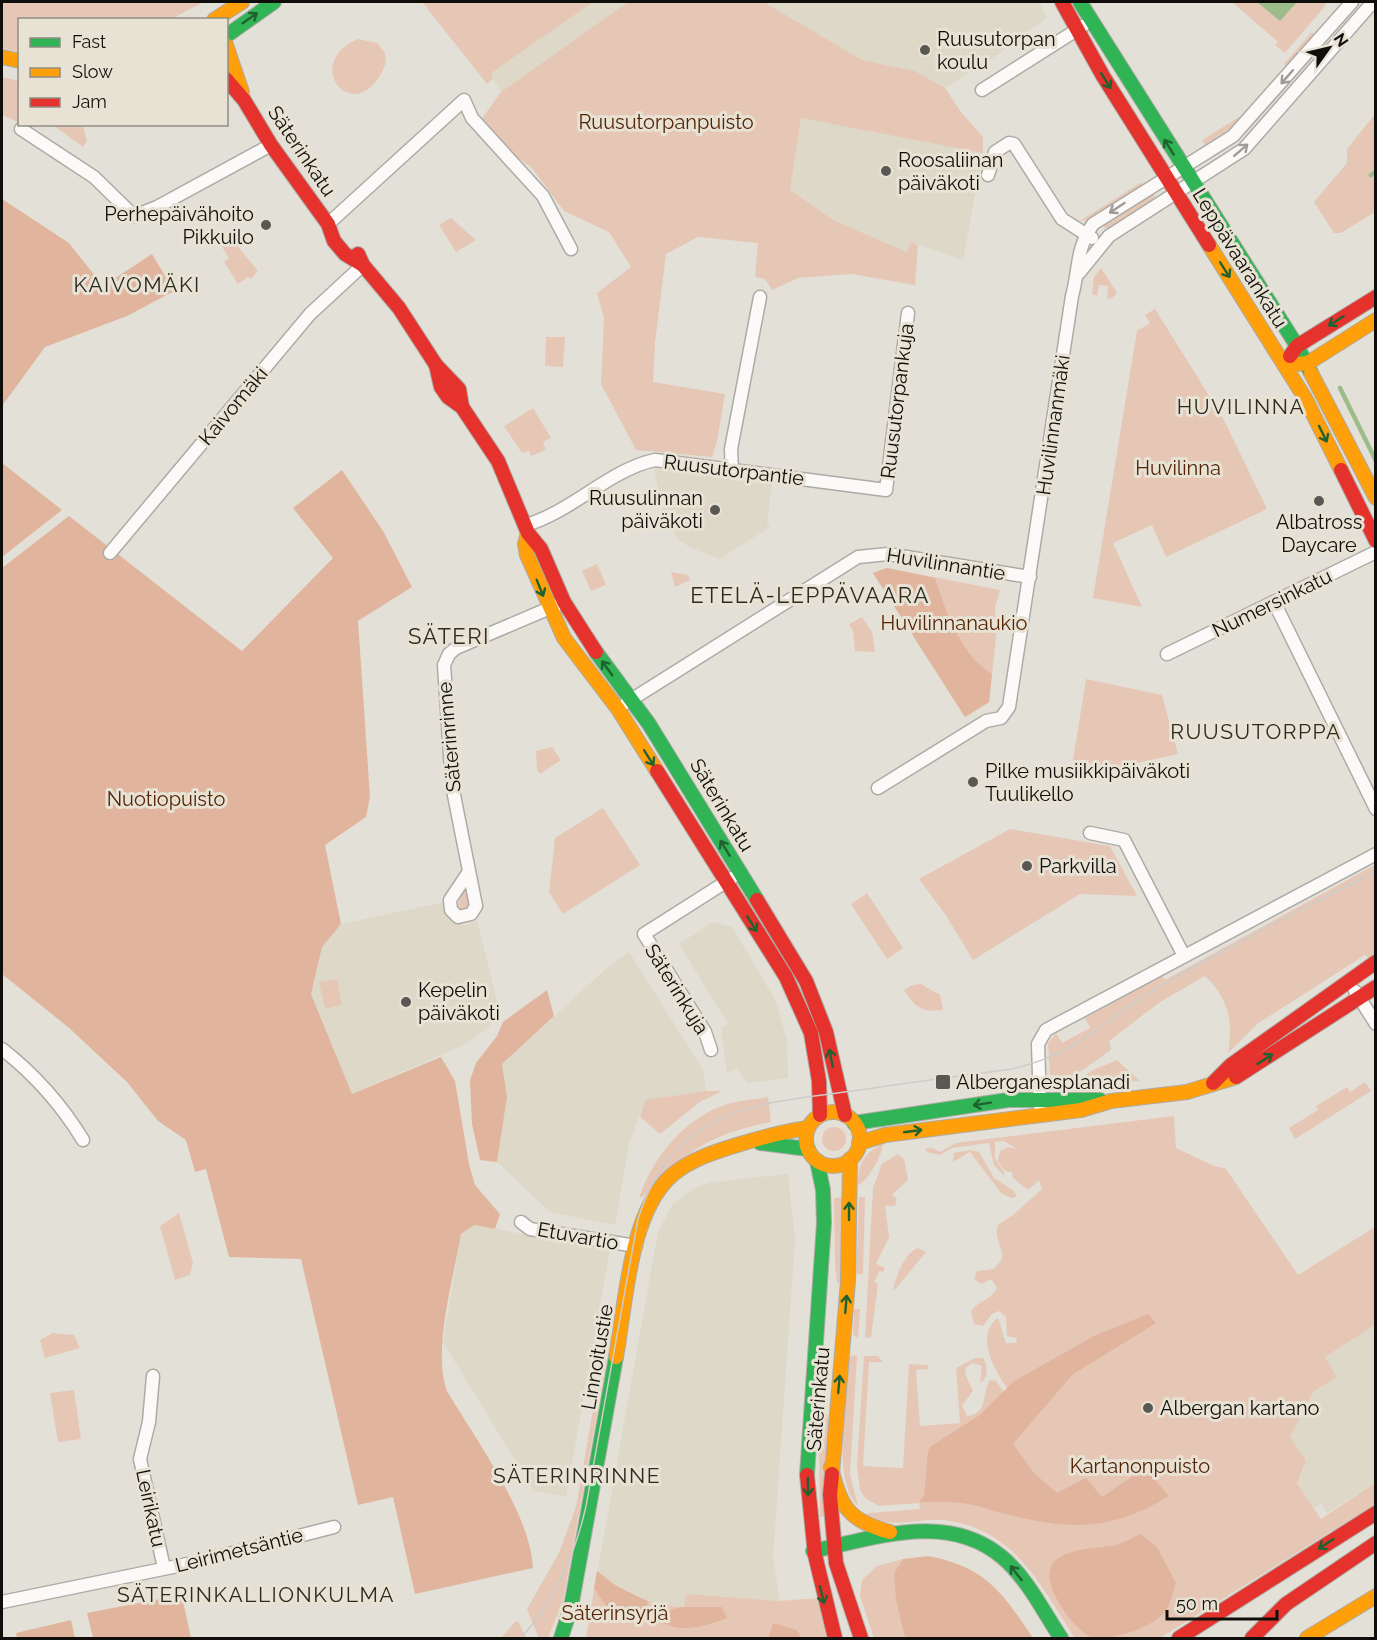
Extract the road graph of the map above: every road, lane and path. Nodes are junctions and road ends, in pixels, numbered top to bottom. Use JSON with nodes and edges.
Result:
{"nodes":[{"id":1,"x":242,"y":2,"type":"edge"},
{"id":2,"x":274,"y":2,"type":"edge"},
{"id":3,"x":1062,"y":2,"type":"edge"},
{"id":4,"x":1080,"y":2,"type":"edge"},
{"id":5,"x":1352,"y":2,"type":"edge"},
{"id":6,"x":1373,"y":2,"type":"edge"},
{"id":7,"x":217,"y":18,"type":"edge"},
{"id":8,"x":1091,"y":21,"type":"junction"},
{"id":9,"x":1077,"y":30,"type":"junction"},
{"id":10,"x":228,"y":35,"type":"edge"},
{"id":11,"x":228,"y":51,"type":"edge"},
{"id":12,"x":2,"y":57,"type":"edge"},
{"id":13,"x":18,"y":61,"type":"edge"},
{"id":14,"x":228,"y":80,"type":"edge"},
{"id":15,"x":982,"y":90,"type":"dead end"},
{"id":16,"x":244,"y":100,"type":"junction"},
{"id":17,"x":21,"y":129,"type":"dead end"},
{"id":18,"x":271,"y":145,"type":"junction"},
{"id":19,"x":1182,"y":167,"type":"junction"},
{"id":20,"x":988,"y":176,"type":"dead end"},
{"id":21,"x":1166,"y":176,"type":"junction"},
{"id":22,"x":1192,"y":183,"type":"junction"},
{"id":23,"x":1177,"y":193,"type":"junction"},
{"id":24,"x":328,"y":224,"type":"junction"},
{"id":25,"x":1086,"y":235,"type":"junction"},
{"id":26,"x":1100,"y":244,"type":"junction"},
{"id":27,"x":571,"y":249,"type":"dead end"},
{"id":28,"x":363,"y":265,"type":"junction"},
{"id":29,"x":1079,"y":273,"type":"junction"},
{"id":30,"x":760,"y":297,"type":"dead end"},
{"id":31,"x":1376,"y":297,"type":"edge"},
{"id":32,"x":908,"y":313,"type":"dead end"},
{"id":33,"x":1376,"y":320,"type":"edge"},
{"id":34,"x":1297,"y":346,"type":"junction"},
{"id":35,"x":1308,"y":363,"type":"junction"},
{"id":36,"x":1284,"y":364,"type":"junction"},
{"id":37,"x":732,"y":472,"type":"junction"},
{"id":38,"x":886,"y":490,"type":"joint"},
{"id":39,"x":1376,"y":498,"type":"edge"},
{"id":40,"x":527,"y":529,"type":"junction"},
{"id":41,"x":1376,"y":541,"type":"edge"},
{"id":42,"x":1376,"y":552,"type":"edge"},
{"id":43,"x":110,"y":554,"type":"dead end"},
{"id":44,"x":1030,"y":577,"type":"junction"},
{"id":45,"x":564,"y":602,"type":"junction"},
{"id":46,"x":1274,"y":602,"type":"junction"},
{"id":47,"x":549,"y":608,"type":"junction"},
{"id":48,"x":1167,"y":654,"type":"dead end"},
{"id":49,"x":632,"y":699,"type":"junction"},
{"id":50,"x":618,"y":709,"type":"junction"},
{"id":51,"x":879,"y":788,"type":"dead end"},
{"id":52,"x":1376,"y":809,"type":"edge"},
{"id":53,"x":1090,"y":833,"type":"dead end"},
{"id":54,"x":1376,"y":854,"type":"edge"},
{"id":55,"x":468,"y":873,"type":"dead end"},
{"id":56,"x":740,"y":873,"type":"junction"},
{"id":57,"x":727,"y":881,"type":"junction"},
{"id":58,"x":1184,"y":956,"type":"junction"},
{"id":59,"x":1376,"y":962,"type":"edge"},
{"id":60,"x":1348,"y":980,"type":"junction"},
{"id":61,"x":1376,"y":987,"type":"edge"},
{"id":62,"x":1359,"y":998,"type":"junction"},
{"id":63,"x":1376,"y":1024,"type":"edge"},
{"id":64,"x":2,"y":1049,"type":"edge"},
{"id":65,"x":711,"y":1050,"type":"dead end"},
{"id":66,"x":1213,"y":1083,"type":"junction"},
{"id":67,"x":1040,"y":1099,"type":"junction"},
{"id":68,"x":1112,"y":1101,"type":"junction"},
{"id":69,"x":820,"y":1115,"type":"junction"},
{"id":70,"x":1041,"y":1115,"type":"junction"},
{"id":71,"x":850,"y":1119,"type":"junction"},
{"id":72,"x":808,"y":1128,"type":"junction"},
{"id":73,"x":83,"y":1140,"type":"dead end"},
{"id":74,"x":749,"y":1142,"type":"junction"},
{"id":75,"x":860,"y":1143,"type":"junction"},
{"id":76,"x":808,"y":1149,"type":"junction"},
{"id":77,"x":850,"y":1160,"type":"junction"},
{"id":78,"x":817,"y":1161,"type":"junction"},
{"id":79,"x":521,"y":1222,"type":"dead end"},
{"id":80,"x":636,"y":1246,"type":"junction"},
{"id":81,"x":153,"y":1376,"type":"dead end"},
{"id":82,"x":831,"y":1467,"type":"junction"},
{"id":83,"x":1376,"y":1513,"type":"edge"},
{"id":84,"x":334,"y":1527,"type":"dead end"},
{"id":85,"x":895,"y":1534,"type":"junction"},
{"id":86,"x":1376,"y":1543,"type":"edge"},
{"id":87,"x":916,"y":1546,"type":"dead end"},
{"id":88,"x":833,"y":1547,"type":"junction"},
{"id":89,"x":813,"y":1551,"type":"junction"},
{"id":90,"x":842,"y":1562,"type":"junction"},
{"id":91,"x":816,"y":1567,"type":"junction"},
{"id":92,"x":164,"y":1568,"type":"junction"},
{"id":93,"x":1357,"y":1573,"type":"dead end"},
{"id":94,"x":1376,"y":1596,"type":"edge"},
{"id":95,"x":2,"y":1602,"type":"edge"},
{"id":96,"x":1376,"y":1604,"type":"edge"},
{"id":97,"x":1289,"y":1609,"type":"junction"},
{"id":98,"x":1339,"y":1619,"type":"junction"},
{"id":99,"x":561,"y":1638,"type":"edge"},
{"id":100,"x":835,"y":1638,"type":"edge"},
{"id":101,"x":861,"y":1638,"type":"edge"},
{"id":102,"x":1046,"y":1638,"type":"edge"},
{"id":103,"x":1061,"y":1638,"type":"edge"},
{"id":104,"x":1179,"y":1638,"type":"edge"},
{"id":105,"x":1253,"y":1638,"type":"edge"},
{"id":106,"x":1308,"y":1638,"type":"edge"}],
"edges":[{"from":1,"to":7,"type":"main road"},
{"from":10,"to":2,"type":"main road","one_way":true},
{"from":3,"to":9,"type":"main road","name":"Leppävaarankatu"},
{"from":4,"to":8,"type":"main road","name":"Leppävaarankatu"},
{"from":5,"to":19,"type":"street","name":"Huvilinnanmäki","one_way":true},
{"from":22,"to":6,"type":"street","name":"Huvilinnanmäki","one_way":true},
{"from":8,"to":9,"type":"street"},
{"from":19,"to":8,"type":"main road","name":"Leppävaarankatu","one_way":true},
{"from":9,"to":15,"type":"street"},
{"from":9,"to":21,"type":"main road","name":"Leppävaarankatu","one_way":true},
{"from":11,"to":16,"type":"main road","name":"Säterinkatu"},
{"from":12,"to":13,"type":"main road"},
{"from":14,"to":16,"type":"main road","name":"Säterinkatu"},
{"from":16,"to":18,"type":"main road","name":"Säterinkatu"},
{"from":17,"to":18,"type":"street"},
{"from":18,"to":24,"type":"main road","name":"Säterinkatu"},
{"from":19,"to":21,"type":"street","name":"Huvilinnanmäki"},
{"from":19,"to":22,"type":"main road","name":"Leppävaarankatu"},
{"from":20,"to":25,"type":"street"},
{"from":21,"to":23,"type":"main road","name":"Leppävaarankatu"},
{"from":21,"to":25,"type":"street","name":"Huvilinnanmäki","one_way":true},
{"from":22,"to":23,"type":"street","name":"Huvilinnanmäki"},
{"from":22,"to":34,"type":"main road","name":"Leppävaarankatu"},
{"from":23,"to":26,"type":"street","name":"Huvilinnanmäki"},
{"from":23,"to":36,"type":"main road","name":"Leppävaarankatu","one_way":true},
{"from":24,"to":27,"type":"street"},
{"from":24,"to":28,"type":"main road","name":"Säterinkatu"},
{"from":25,"to":26,"type":"street"},
{"from":25,"to":29,"type":"street","name":"Huvilinnanmäki"},
{"from":26,"to":29,"type":"street","name":"Huvilinnanmäki"},
{"from":28,"to":40,"type":"main road","name":"Säterinkatu"},
{"from":28,"to":43,"type":"street","name":"Kaivomäki"},
{"from":29,"to":44,"type":"street","name":"Huvilinnanmäki"},
{"from":30,"to":37,"type":"street"},
{"from":31,"to":34,"type":"main road","one_way":true},
{"from":32,"to":38,"type":"street","name":"Ruusutorpankuja"},
{"from":33,"to":35,"type":"main road"},
{"from":34,"to":35,"type":"main road","name":"Leppävaarankatu"},
{"from":34,"to":36,"type":"main road"},
{"from":35,"to":36,"type":"main road"},
{"from":35,"to":39,"type":"main road","name":"Leppävaarankatu"},
{"from":36,"to":41,"type":"main road","name":"Leppävaarankatu","one_way":true},
{"from":37,"to":38,"type":"street","name":"Ruusutorpantie"},
{"from":37,"to":40,"type":"street","name":"Ruusutorpantie"},
{"from":40,"to":45,"type":"main road","name":"Säterinkatu"},
{"from":40,"to":47,"type":"main road","name":"Säterinkatu","one_way":true},
{"from":42,"to":46,"type":"street","name":"Numersinkatu"},
{"from":44,"to":49,"type":"street","name":"Huvilinnantie"},
{"from":44,"to":51,"type":"street"},
{"from":45,"to":47,"type":"street","name":"Säterinrinne"},
{"from":49,"to":45,"type":"main road","name":"Säterinkatu","one_way":true},
{"from":46,"to":48,"type":"street","name":"Numersinkatu"},
{"from":46,"to":52,"type":"street"},
{"from":47,"to":50,"type":"main road","name":"Säterinkatu"},
{"from":47,"to":55,"type":"street","name":"Säterinrinne"},
{"from":49,"to":50,"type":"street","name":"Huvilinnantie"},
{"from":56,"to":49,"type":"main road","name":"Säterinkatu","one_way":true},
{"from":50,"to":57,"type":"main road","name":"Säterinkatu","one_way":true},
{"from":53,"to":58,"type":"street"},
{"from":54,"to":58,"type":"street"},
{"from":56,"to":57,"type":"street","name":"Säterinkuja"},
{"from":71,"to":56,"type":"main road","name":"Säterinkatu","one_way":true},
{"from":57,"to":65,"type":"street","name":"Säterinkuja"},
{"from":57,"to":69,"type":"main road","name":"Säterinkatu","one_way":true},
{"from":58,"to":67,"type":"street"},
{"from":59,"to":60,"type":"main road"},
{"from":60,"to":62,"type":"street"},
{"from":60,"to":66,"type":"main road"},
{"from":61,"to":62,"type":"main road"},
{"from":62,"to":63,"type":"street"},
{"from":66,"to":62,"type":"main road","one_way":true},
{"from":64,"to":73,"type":"street"},
{"from":66,"to":68,"type":"main road"},
{"from":67,"to":68,"type":"main road"},
{"from":67,"to":70,"type":"street"},
{"from":67,"to":71,"type":"main road","one_way":true},
{"from":68,"to":70,"type":"main road"},
{"from":69,"to":71,"type":"main road"},
{"from":69,"to":72,"type":"main road"},
{"from":75,"to":70,"type":"main road","one_way":true},
{"from":71,"to":75,"type":"main road"},
{"from":72,"to":74,"type":"main road","name":"Linnoitustie"},
{"from":72,"to":76,"type":"main road"},
{"from":74,"to":76,"type":"main road","name":"Linnoitustie"},
{"from":74,"to":80,"type":"main road","name":"Linnoitustie"},
{"from":75,"to":77,"type":"main road"},
{"from":76,"to":78,"type":"main road"},
{"from":77,"to":78,"type":"main road"},
{"from":82,"to":77,"type":"main road","name":"Säterinkatu","one_way":true},
{"from":78,"to":89,"type":"main road","name":"Säterinkatu","one_way":true},
{"from":79,"to":80,"type":"street","name":"Etuvartio"},
{"from":80,"to":99,"type":"main road","name":"Linnoitustie"},
{"from":81,"to":92,"type":"street","name":"Leirikatu"},
{"from":82,"to":85,"type":"main road"},
{"from":82,"to":88,"type":"main road","name":"Säterinkatu"},
{"from":83,"to":104,"type":"main road","one_way":true},
{"from":84,"to":92,"type":"street","name":"Leirimetsäntie"},
{"from":85,"to":88,"type":"main road"},
{"from":103,"to":85,"type":"main road","one_way":true},
{"from":86,"to":97,"type":"main road"},
{"from":87,"to":102,"type":"main road"},
{"from":88,"to":89,"type":"main road"},
{"from":88,"to":90,"type":"main road","name":"Säterinkatu"},
{"from":89,"to":91,"type":"main road","name":"Säterinkatu"},
{"from":90,"to":91,"type":"main road"},
{"from":90,"to":101,"type":"main road","name":"Säterinkatu"},
{"from":91,"to":100,"type":"main road","name":"Säterinkatu","one_way":true},
{"from":92,"to":95,"type":"street","name":"Leirimetsäntie"},
{"from":93,"to":97,"type":"main road"},
{"from":94,"to":98,"type":"main road"},
{"from":96,"to":98,"type":"main road"},
{"from":97,"to":105,"type":"main road"},
{"from":98,"to":106,"type":"main road"}]}
